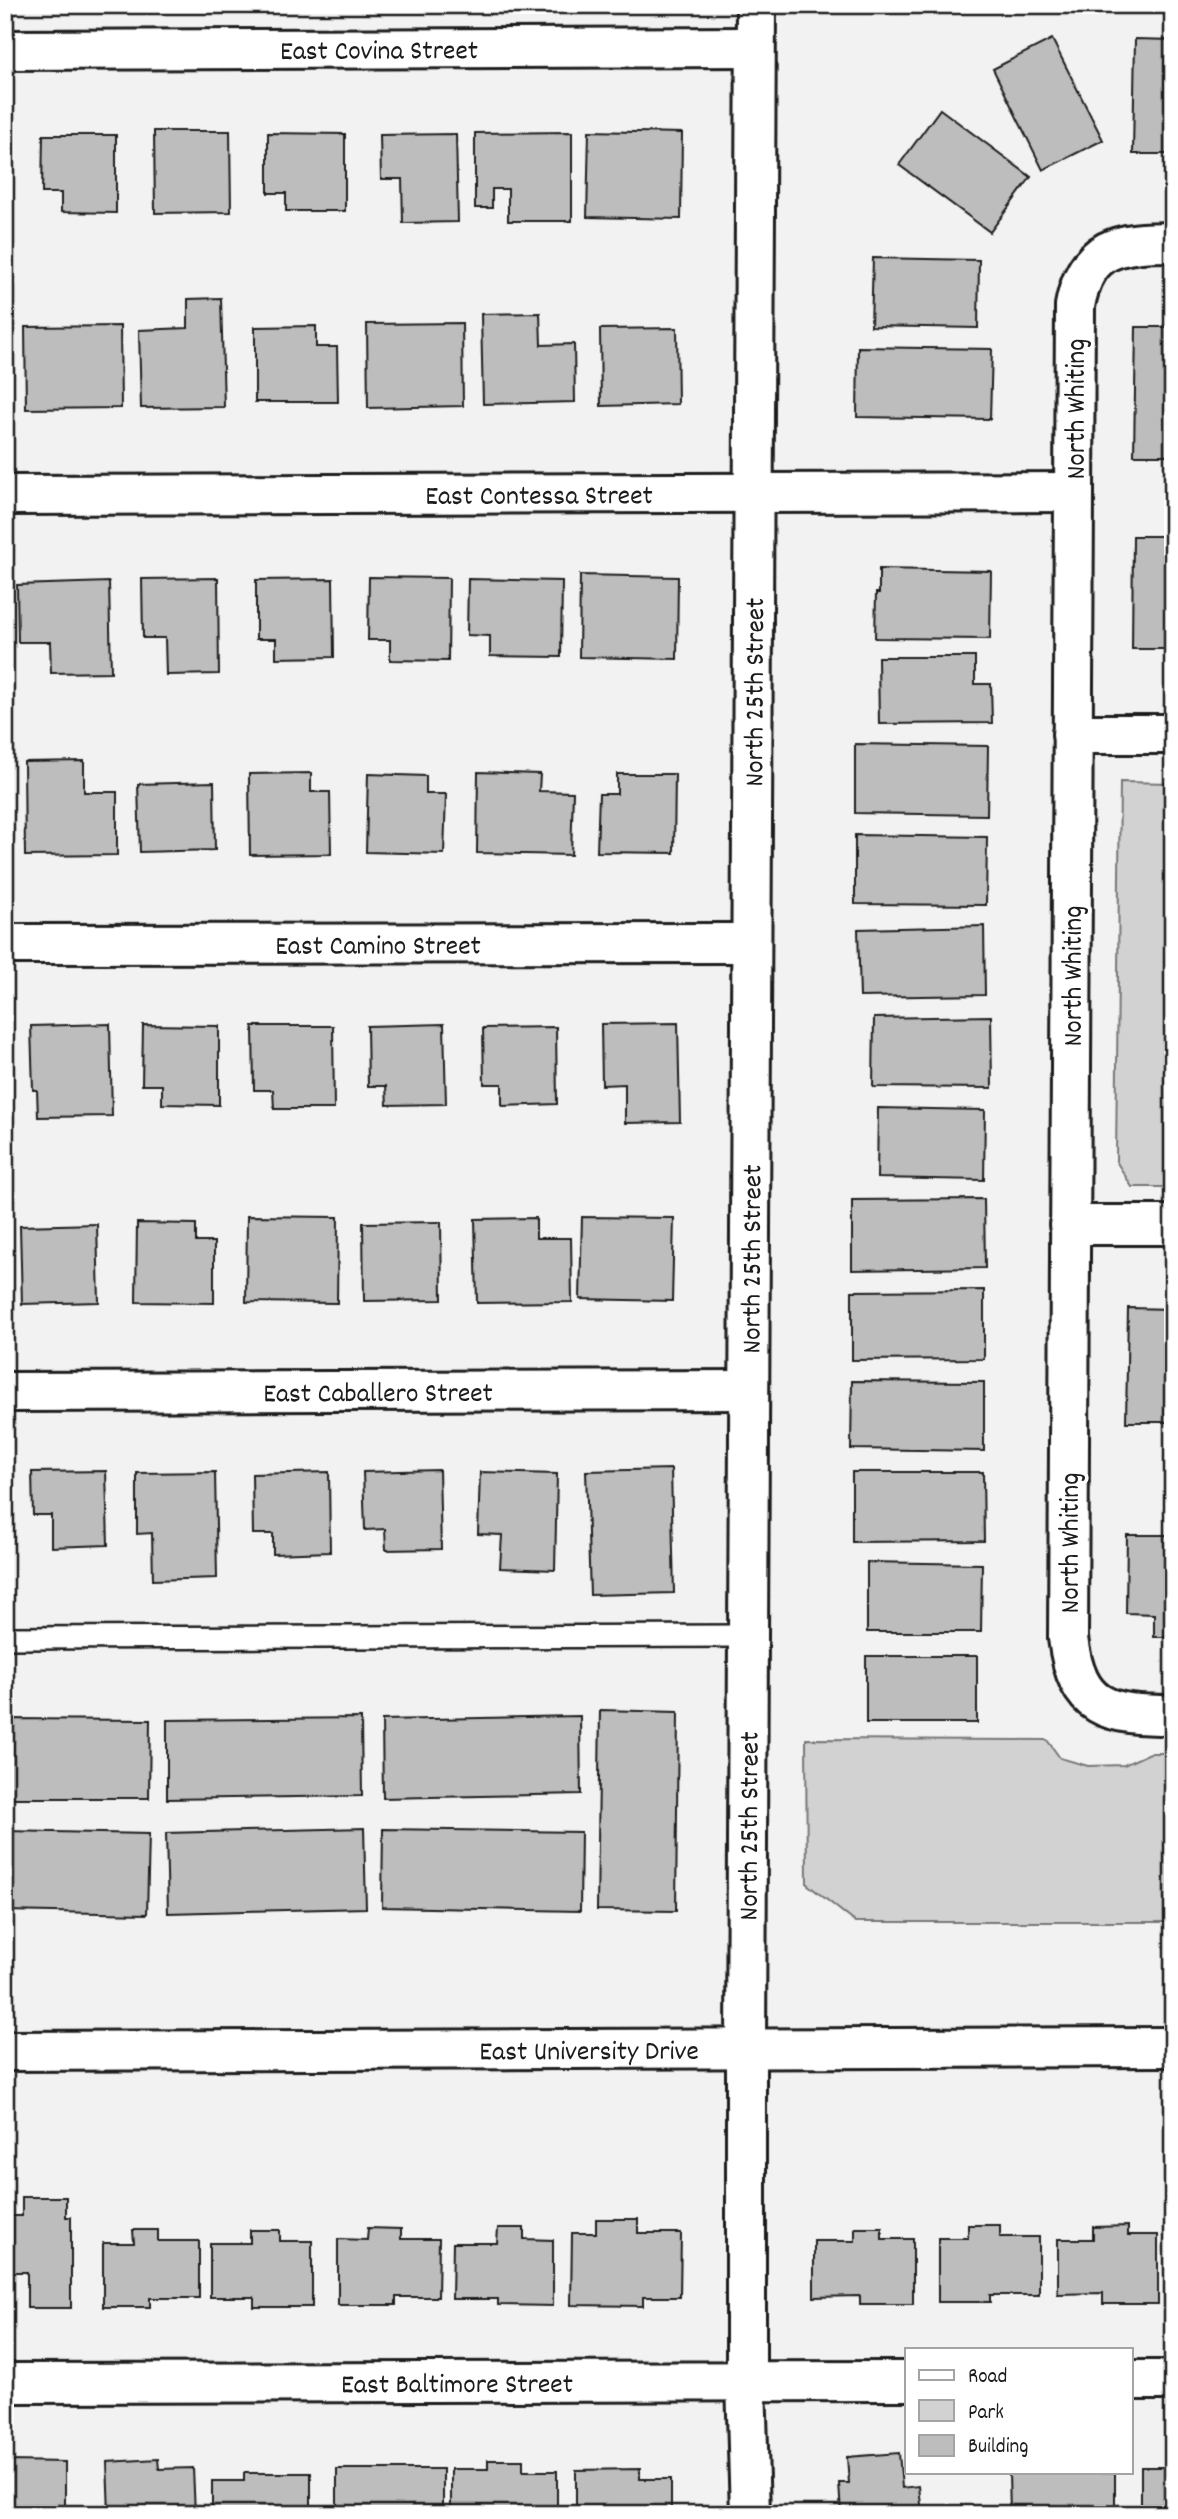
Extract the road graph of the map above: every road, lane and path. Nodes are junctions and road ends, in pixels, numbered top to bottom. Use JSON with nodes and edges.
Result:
{"nodes":[{"id":1,"x":755,"y":5,"type":"edge"},
{"id":2,"x":755,"y":47,"type":"junction"},
{"id":3,"x":5,"y":50,"type":"edge"},
{"id":4,"x":1173,"y":242,"type":"edge"},
{"id":5,"x":1073,"y":492,"type":"junction"},
{"id":6,"x":753,"y":494,"type":"junction"},
{"id":7,"x":5,"y":495,"type":"edge"},
{"id":8,"x":1072,"y":734,"type":"junction"},
{"id":9,"x":1173,"y":734,"type":"edge"},
{"id":10,"x":751,"y":943,"type":"junction"},
{"id":11,"x":5,"y":944,"type":"edge"},
{"id":12,"x":1069,"y":1225,"type":"junction"},
{"id":13,"x":1173,"y":1225,"type":"edge"},
{"id":14,"x":749,"y":1390,"type":"junction"},
{"id":15,"x":5,"y":1392,"type":"edge"},
{"id":16,"x":748,"y":1636,"type":"junction"},
{"id":17,"x":5,"y":1638,"type":"edge"},
{"id":18,"x":1173,"y":1715,"type":"edge"},
{"id":19,"x":1173,"y":2047,"type":"edge"},
{"id":20,"x":746,"y":2048,"type":"junction"},
{"id":21,"x":5,"y":2051,"type":"edge"},
{"id":22,"x":1132,"y":2380,"type":"edge"},
{"id":23,"x":1173,"y":2380,"type":"edge"},
{"id":24,"x":747,"y":2381,"type":"junction"},
{"id":25,"x":905,"y":2381,"type":"edge"},
{"id":26,"x":5,"y":2383,"type":"edge"},
{"id":27,"x":750,"y":2514,"type":"edge"}],
"edges":[{"from":1,"to":2,"type":"street","name":"North 25th Street"},
{"from":2,"to":3,"type":"street","name":"East Covina Street"},
{"from":2,"to":6,"type":"street","name":"North 25th Street"},
{"from":4,"to":5,"type":"street","name":"North Whiting"},
{"from":5,"to":6,"type":"street","name":"East Contessa Street"},
{"from":5,"to":8,"type":"street","name":"North Whiting"},
{"from":6,"to":7,"type":"street","name":"East Contessa Street"},
{"from":6,"to":10,"type":"street","name":"North 25th Street"},
{"from":8,"to":9,"type":"street"},
{"from":8,"to":12,"type":"street","name":"North Whiting"},
{"from":10,"to":11,"type":"street","name":"East Camino Street"},
{"from":10,"to":14,"type":"street","name":"North 25th Street"},
{"from":12,"to":13,"type":"street"},
{"from":12,"to":18,"type":"street","name":"North Whiting"},
{"from":14,"to":15,"type":"street","name":"East Caballero Street"},
{"from":14,"to":16,"type":"street","name":"North 25th Street"},
{"from":16,"to":17,"type":"lane"},
{"from":16,"to":20,"type":"street","name":"North 25th Street"},
{"from":19,"to":20,"type":"street","name":"East University Drive"},
{"from":20,"to":21,"type":"street","name":"East University Drive"},
{"from":20,"to":24,"type":"street","name":"North 25th Street"},
{"from":22,"to":23,"type":"street"},
{"from":24,"to":25,"type":"street","name":"East Baltimore Street"},
{"from":24,"to":26,"type":"street","name":"East Baltimore Street"},
{"from":24,"to":27,"type":"street","name":"North 25th Street"}]}
